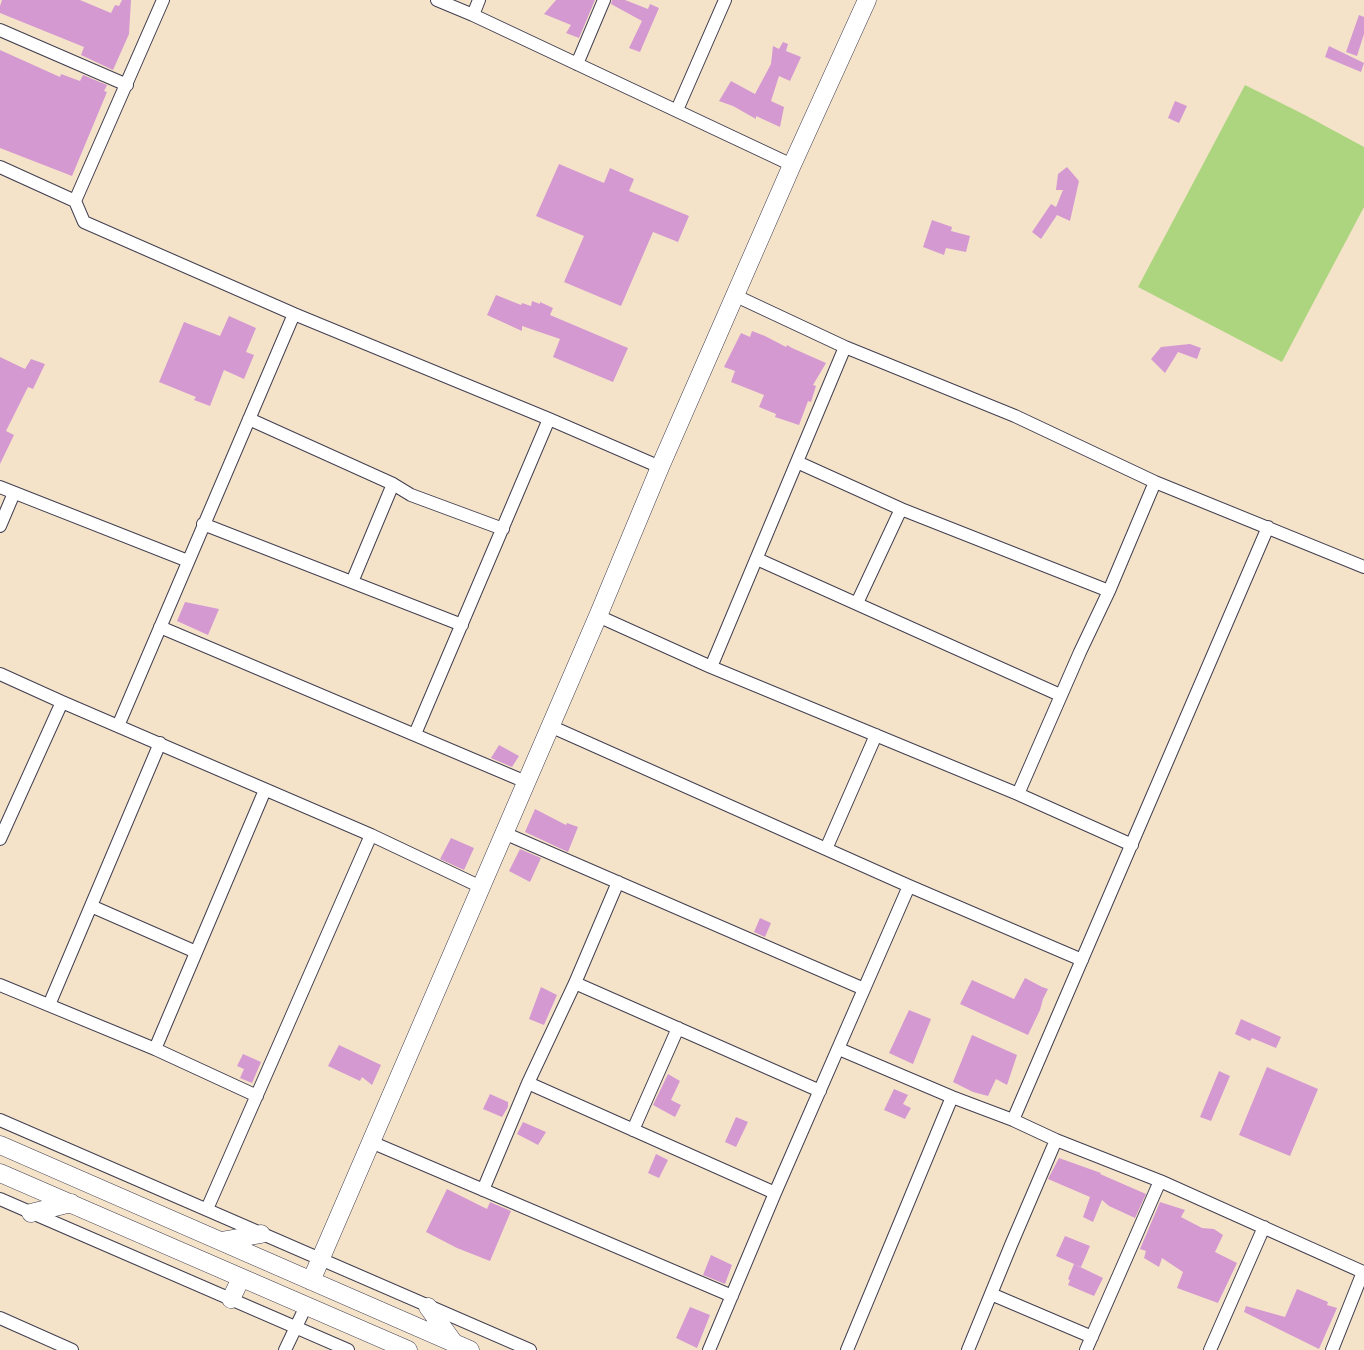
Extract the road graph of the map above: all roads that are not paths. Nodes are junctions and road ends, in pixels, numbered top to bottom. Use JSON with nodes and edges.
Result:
{"nodes":[{"id":1,"x":163,"y":0,"type":"edge"},
{"id":2,"x":437,"y":0,"type":"edge"},
{"id":3,"x":479,"y":0,"type":"edge"},
{"id":4,"x":604,"y":0,"type":"edge"},
{"id":5,"x":726,"y":0,"type":"edge"},
{"id":6,"x":867,"y":0,"type":"edge"},
{"id":7,"x":473,"y":15,"type":"junction"},
{"id":8,"x":0,"y":30,"type":"edge"},
{"id":9,"x":577,"y":64,"type":"junction"},
{"id":10,"x":127,"y":85,"type":"junction"},
{"id":11,"x":677,"y":110,"type":"junction"},
{"id":12,"x":792,"y":165,"type":"junction"},
{"id":13,"x":0,"y":167,"type":"edge"},
{"id":14,"x":75,"y":201,"type":"junction"},
{"id":15,"x":736,"y":296,"type":"junction"},
{"id":16,"x":294,"y":314,"type":"junction"},
{"id":17,"x":845,"y":347,"type":"junction"},
{"id":18,"x":249,"y":418,"type":"junction"},
{"id":19,"x":549,"y":419,"type":"junction"},
{"id":20,"x":797,"y":462,"type":"junction"},
{"id":21,"x":660,"y":467,"type":"junction"},
{"id":22,"x":1155,"y":482,"type":"junction"},
{"id":23,"x":393,"y":484,"type":"junction"},
{"id":24,"x":0,"y":487,"type":"edge"},
{"id":25,"x":14,"y":493,"type":"junction"},
{"id":26,"x":901,"y":509,"type":"junction"},
{"id":27,"x":203,"y":524,"type":"junction"},
{"id":28,"x":0,"y":526,"type":"edge"},
{"id":29,"x":1268,"y":528,"type":"junction"},
{"id":30,"x":503,"y":529,"type":"junction"},
{"id":31,"x":757,"y":559,"type":"junction"},
{"id":32,"x":188,"y":561,"type":"junction"},
{"id":33,"x":1364,"y":567,"type":"edge"},
{"id":34,"x":352,"y":582,"type":"junction"},
{"id":35,"x":1109,"y":592,"type":"junction"},
{"id":36,"x":857,"y":603,"type":"junction"},
{"id":37,"x":598,"y":616,"type":"junction"},
{"id":38,"x":462,"y":625,"type":"junction"},
{"id":39,"x":160,"y":627,"type":"junction"},
{"id":40,"x":711,"y":667,"type":"junction"},
{"id":41,"x":0,"y":674,"type":"edge"},
{"id":42,"x":1060,"y":695,"type":"junction"},
{"id":43,"x":62,"y":702,"type":"junction"},
{"id":44,"x":118,"y":726,"type":"junction"},
{"id":45,"x":550,"y":726,"type":"junction"},
{"id":46,"x":415,"y":734,"type":"junction"},
{"id":47,"x":876,"y":735,"type":"junction"},
{"id":48,"x":160,"y":744,"type":"junction"},
{"id":49,"x":526,"y":782,"type":"junction"},
{"id":50,"x":265,"y":790,"type":"junction"},
{"id":51,"x":1018,"y":794,"type":"junction"},
{"id":52,"x":504,"y":833,"type":"junction"},
{"id":53,"x":371,"y":835,"type":"junction"},
{"id":54,"x":0,"y":839,"type":"edge"},
{"id":55,"x":1132,"y":845,"type":"junction"},
{"id":56,"x":826,"y":849,"type":"junction"},
{"id":57,"x":618,"y":882,"type":"junction"},
{"id":58,"x":909,"y":886,"type":"junction"},
{"id":59,"x":481,"y":887,"type":"junction"},
{"id":60,"x":91,"y":906,"type":"junction"},
{"id":61,"x":196,"y":952,"type":"junction"},
{"id":62,"x":1082,"y":960,"type":"junction"},
{"id":63,"x":575,"y":983,"type":"junction"},
{"id":64,"x":0,"y":985,"type":"edge"},
{"id":65,"x":864,"y":989,"type":"junction"},
{"id":66,"x":48,"y":1006,"type":"junction"},
{"id":67,"x":678,"y":1028,"type":"junction"},
{"id":68,"x":839,"y":1048,"type":"junction"},
{"id":69,"x":155,"y":1049,"type":"junction"},
{"id":70,"x":528,"y":1083,"type":"junction"},
{"id":71,"x":820,"y":1091,"type":"junction"},
{"id":72,"x":257,"y":1096,"type":"junction"},
{"id":73,"x":952,"y":1097,"type":"junction"},
{"id":74,"x":0,"y":1120,"type":"edge"},
{"id":75,"x":1013,"y":1120,"type":"junction"},
{"id":76,"x":633,"y":1130,"type":"junction"},
{"id":77,"x":1056,"y":1140,"type":"junction"},
{"id":78,"x":371,"y":1142,"type":"junction"},
{"id":79,"x":0,"y":1145,"type":"edge"},
{"id":80,"x":0,"y":1173,"type":"edge"},
{"id":81,"x":1160,"y":1181,"type":"junction"},
{"id":82,"x":483,"y":1190,"type":"junction"},
{"id":83,"x":775,"y":1193,"type":"junction"},
{"id":84,"x":0,"y":1199,"type":"edge"},
{"id":85,"x":71,"y":1203,"type":"junction"},
{"id":86,"x":207,"y":1209,"type":"junction"},
{"id":87,"x":31,"y":1213,"type":"junction"},
{"id":88,"x":1264,"y":1227,"type":"junction"},
{"id":89,"x":262,"y":1234,"type":"junction"},
{"id":90,"x":221,"y":1241,"type":"junction"},
{"id":91,"x":320,"y":1260,"type":"junction"},
{"id":92,"x":241,"y":1278,"type":"junction"},
{"id":93,"x":311,"y":1280,"type":"junction"},
{"id":94,"x":991,"y":1294,"type":"junction"},
{"id":95,"x":732,"y":1296,"type":"junction"},
{"id":96,"x":231,"y":1299,"type":"junction"},
{"id":97,"x":306,"y":1306,"type":"junction"},
{"id":98,"x":428,"y":1307,"type":"junction"},
{"id":99,"x":0,"y":1318,"type":"edge"},
{"id":100,"x":296,"y":1328,"type":"junction"},
{"id":101,"x":1092,"y":1337,"type":"junction"},
{"id":102,"x":462,"y":1347,"type":"edge"},
{"id":103,"x":851,"y":1349,"type":"edge"},
{"id":104,"x":72,"y":1350,"type":"edge"},
{"id":105,"x":285,"y":1350,"type":"edge"},
{"id":106,"x":348,"y":1350,"type":"edge"},
{"id":107,"x":408,"y":1350,"type":"edge"},
{"id":108,"x":530,"y":1350,"type":"edge"},
{"id":109,"x":709,"y":1350,"type":"edge"},
{"id":110,"x":968,"y":1350,"type":"edge"},
{"id":111,"x":1086,"y":1350,"type":"edge"},
{"id":112,"x":1210,"y":1350,"type":"edge"},
{"id":113,"x":1332,"y":1350,"type":"edge"}],
"edges":[{"from":1,"to":10,"type":"street"},
{"from":2,"to":7,"type":"street"},
{"from":3,"to":7,"type":"street"},
{"from":4,"to":9,"type":"street"},
{"from":5,"to":11,"type":"street"},
{"from":6,"to":12,"type":"street"},
{"from":7,"to":9,"type":"street"},
{"from":8,"to":10,"type":"street"},
{"from":9,"to":11,"type":"street"},
{"from":10,"to":14,"type":"street"},
{"from":11,"to":12,"type":"street"},
{"from":12,"to":15,"type":"street"},
{"from":13,"to":14,"type":"street"},
{"from":14,"to":16,"type":"street"},
{"from":15,"to":17,"type":"street"},
{"from":15,"to":21,"type":"street"},
{"from":16,"to":18,"type":"street"},
{"from":16,"to":19,"type":"street"},
{"from":17,"to":20,"type":"street"},
{"from":17,"to":22,"type":"street"},
{"from":18,"to":23,"type":"street"},
{"from":18,"to":27,"type":"street"},
{"from":19,"to":21,"type":"street"},
{"from":19,"to":30,"type":"street"},
{"from":20,"to":26,"type":"street"},
{"from":20,"to":31,"type":"street"},
{"from":21,"to":37,"type":"street"},
{"from":22,"to":29,"type":"street"},
{"from":22,"to":35,"type":"street"},
{"from":23,"to":30,"type":"street"},
{"from":23,"to":34,"type":"street"},
{"from":24,"to":25,"type":"street"},
{"from":25,"to":28,"type":"street"},
{"from":25,"to":32,"type":"street"},
{"from":26,"to":35,"type":"street"},
{"from":26,"to":36,"type":"street"},
{"from":27,"to":32,"type":"street"},
{"from":27,"to":34,"type":"street"},
{"from":29,"to":33,"type":"street"},
{"from":29,"to":55,"type":"street"},
{"from":30,"to":38,"type":"street"},
{"from":31,"to":36,"type":"street"},
{"from":31,"to":40,"type":"street"},
{"from":32,"to":39,"type":"street"},
{"from":34,"to":38,"type":"street"},
{"from":35,"to":42,"type":"street"},
{"from":36,"to":42,"type":"street"},
{"from":37,"to":40,"type":"street"},
{"from":37,"to":45,"type":"street"},
{"from":38,"to":46,"type":"street"},
{"from":39,"to":44,"type":"street"},
{"from":39,"to":46,"type":"street"},
{"from":40,"to":47,"type":"street"},
{"from":41,"to":43,"type":"street"},
{"from":42,"to":51,"type":"street"},
{"from":43,"to":44,"type":"street"},
{"from":43,"to":54,"type":"street"},
{"from":44,"to":48,"type":"street"},
{"from":45,"to":49,"type":"street"},
{"from":45,"to":56,"type":"street"},
{"from":46,"to":49,"type":"street"},
{"from":47,"to":51,"type":"street"},
{"from":47,"to":56,"type":"street"},
{"from":48,"to":50,"type":"street"},
{"from":48,"to":60,"type":"street"},
{"from":49,"to":52,"type":"street"},
{"from":50,"to":53,"type":"street"},
{"from":50,"to":61,"type":"street"},
{"from":51,"to":55,"type":"street"},
{"from":52,"to":57,"type":"street"},
{"from":52,"to":59,"type":"street"},
{"from":53,"to":59,"type":"street"},
{"from":53,"to":72,"type":"street"},
{"from":55,"to":62,"type":"street"},
{"from":56,"to":58,"type":"street"},
{"from":57,"to":63,"type":"street"},
{"from":57,"to":65,"type":"street"},
{"from":58,"to":62,"type":"street"},
{"from":58,"to":65,"type":"street"},
{"from":59,"to":78,"type":"street"},
{"from":60,"to":61,"type":"street"},
{"from":60,"to":66,"type":"street"},
{"from":61,"to":69,"type":"street"},
{"from":62,"to":75,"type":"street"},
{"from":63,"to":67,"type":"street"},
{"from":63,"to":70,"type":"street"},
{"from":64,"to":66,"type":"street"},
{"from":65,"to":68,"type":"street"},
{"from":66,"to":69,"type":"street"},
{"from":67,"to":71,"type":"street"},
{"from":67,"to":76,"type":"street"},
{"from":68,"to":71,"type":"street"},
{"from":68,"to":73,"type":"street"},
{"from":69,"to":72,"type":"street"},
{"from":70,"to":76,"type":"street"},
{"from":70,"to":82,"type":"street"},
{"from":71,"to":83,"type":"street"},
{"from":72,"to":86,"type":"street"},
{"from":73,"to":75,"type":"street"},
{"from":73,"to":103,"type":"street"},
{"from":74,"to":86,"type":"street"},
{"from":75,"to":77,"type":"street"},
{"from":76,"to":83,"type":"street"},
{"from":77,"to":81,"type":"street"},
{"from":77,"to":94,"type":"street"},
{"from":78,"to":82,"type":"street"},
{"from":78,"to":91,"type":"street"},
{"from":79,"to":90,"type":"street"},
{"from":80,"to":85,"type":"street"},
{"from":81,"to":88,"type":"street"},
{"from":81,"to":101,"type":"street"},
{"from":82,"to":95,"type":"street"},
{"from":83,"to":95,"type":"street"},
{"from":84,"to":87,"type":"street"},
{"from":85,"to":87,"type":"street"},
{"from":85,"to":92,"type":"street"},
{"from":86,"to":89,"type":"street"},
{"from":87,"to":96,"type":"street"},
{"from":88,"to":112,"type":"street"},
{"from":88,"to":113,"type":"street"},
{"from":89,"to":90,"type":"street"},
{"from":89,"to":91,"type":"street"},
{"from":90,"to":93,"type":"street"},
{"from":91,"to":93,"type":"street"},
{"from":91,"to":98,"type":"street"},
{"from":92,"to":96,"type":"street"},
{"from":92,"to":97,"type":"street"},
{"from":93,"to":102,"type":"street"},
{"from":94,"to":101,"type":"street"},
{"from":94,"to":110,"type":"street"},
{"from":95,"to":109,"type":"street"},
{"from":96,"to":100,"type":"street"},
{"from":97,"to":100,"type":"street"},
{"from":97,"to":107,"type":"street"},
{"from":98,"to":102,"type":"street"},
{"from":98,"to":108,"type":"street"},
{"from":99,"to":104,"type":"street"},
{"from":100,"to":105,"type":"street"},
{"from":100,"to":106,"type":"street"},
{"from":101,"to":111,"type":"street"}]}
